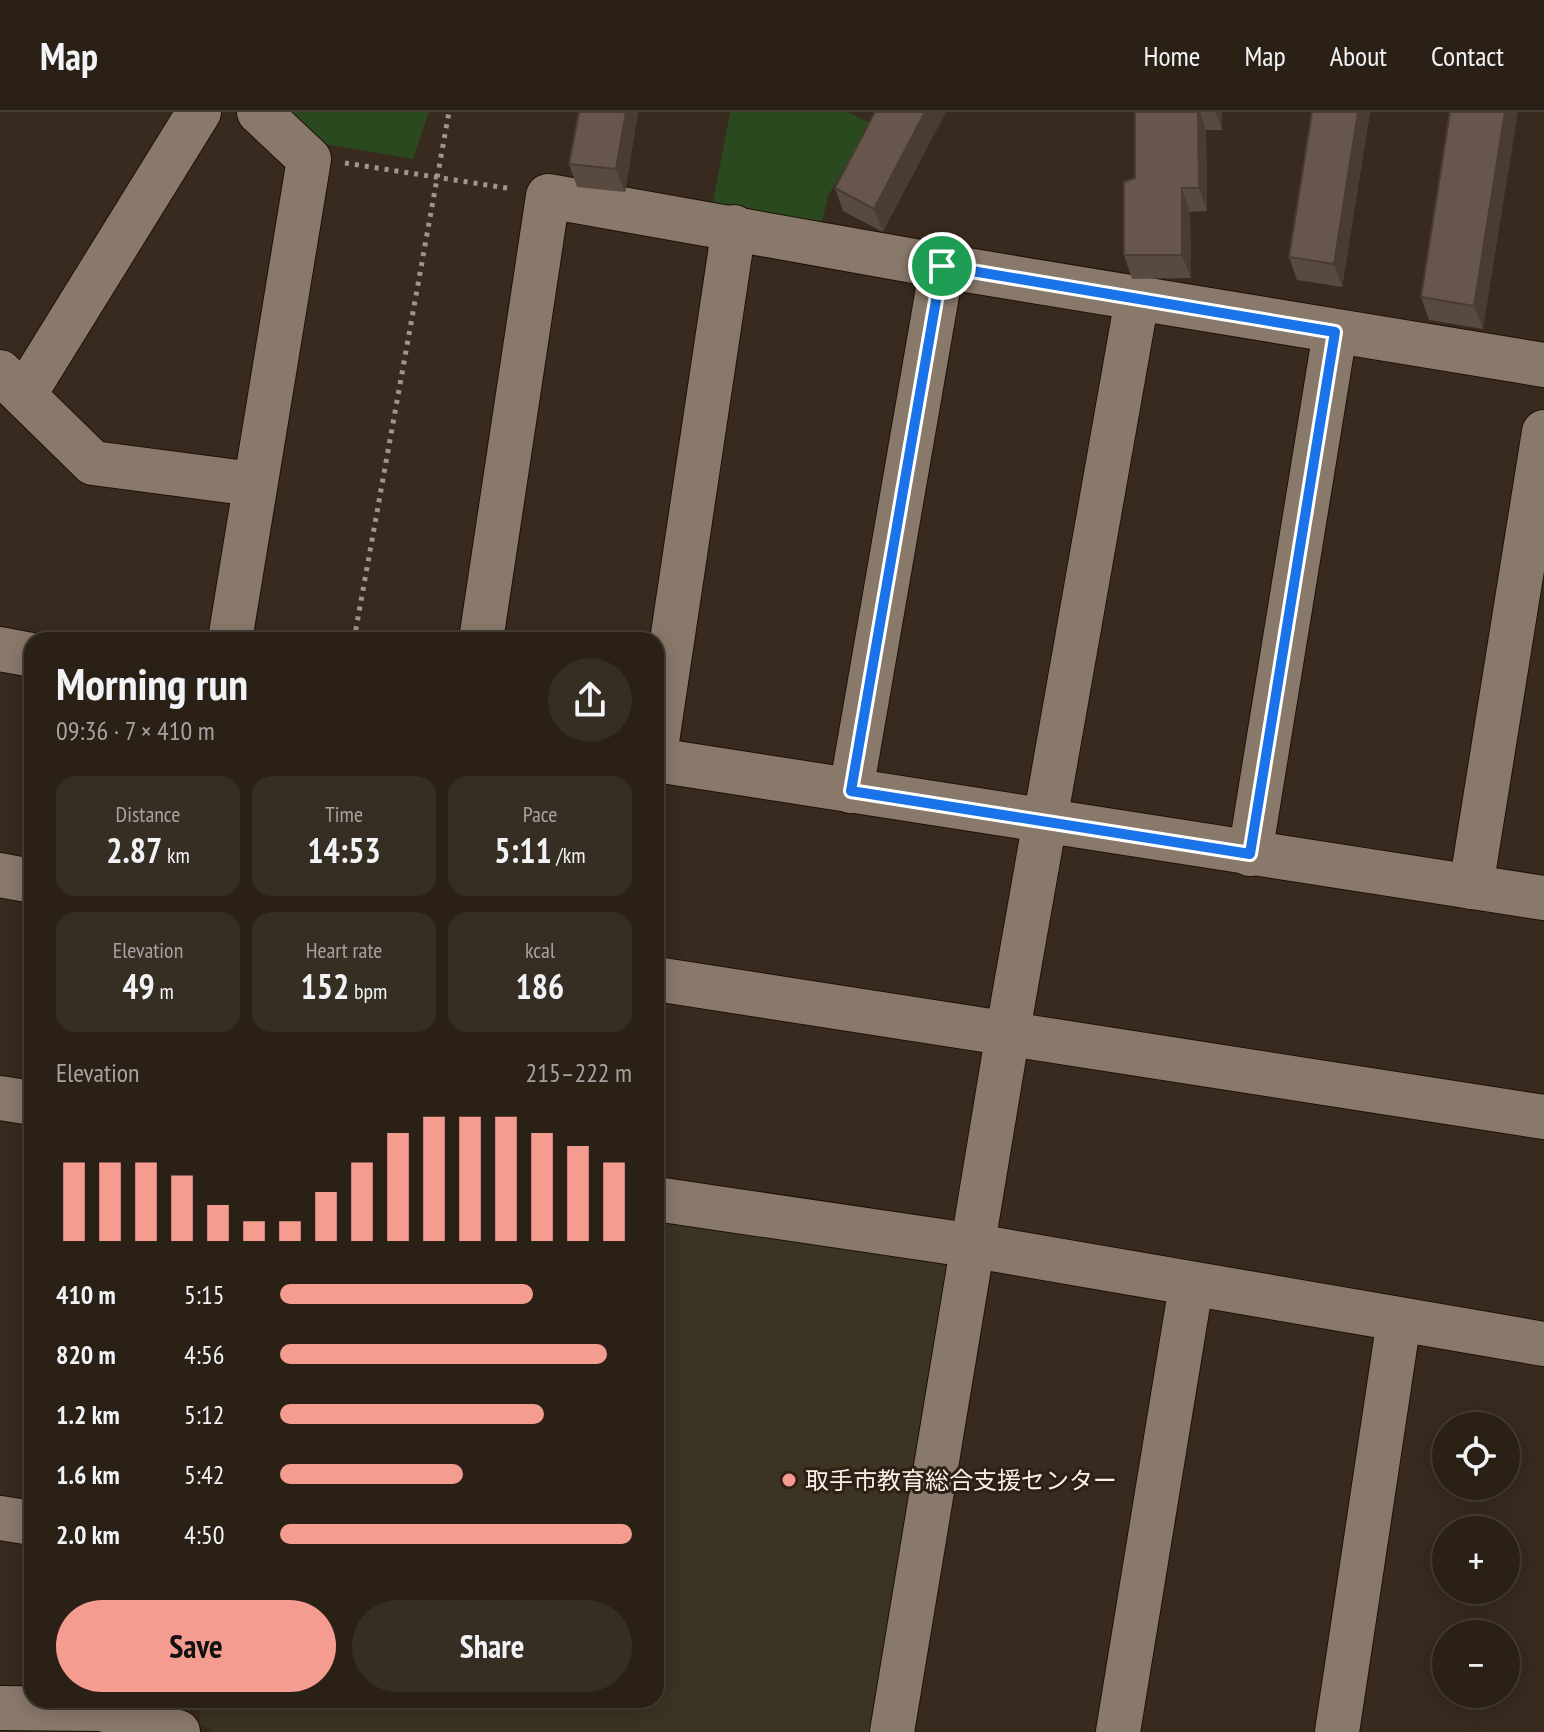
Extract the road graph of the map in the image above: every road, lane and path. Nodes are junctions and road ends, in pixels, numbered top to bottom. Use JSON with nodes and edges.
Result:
{"nodes":[{"id":1,"x":199,"y":112,"type":"edge"},
{"id":2,"x":259,"y":112,"type":"edge"},
{"id":3,"x":449,"y":112,"type":"edge"},
{"id":4,"x":309,"y":159,"type":"junction"},
{"id":5,"x":435,"y":175,"type":"junction"},
{"id":6,"x":548,"y":196,"type":"junction"},
{"id":7,"x":734,"y":227,"type":"junction"},
{"id":8,"x":942,"y":266,"type":"junction"},
{"id":9,"x":1137,"y":299,"type":"junction"},
{"id":10,"x":1335,"y":332,"type":"junction"},
{"id":11,"x":1544,"y":365,"type":"edge"},
{"id":12,"x":12,"y":383,"type":"edge"},
{"id":13,"x":1544,"y":432,"type":"edge"},
{"id":14,"x":253,"y":484,"type":"junction"},
{"id":15,"x":231,"y":632,"type":"edge"},
{"id":16,"x":355,"y":632,"type":"edge"},
{"id":17,"x":482,"y":632,"type":"edge"},
{"id":18,"x":0,"y":649,"type":"edge"},
{"id":19,"x":24,"y":654,"type":"edge"},
{"id":20,"x":664,"y":695,"type":"edge"},
{"id":21,"x":664,"y":761,"type":"edge"},
{"id":22,"x":851,"y":791,"type":"junction"},
{"id":23,"x":1044,"y":822,"type":"junction"},
{"id":24,"x":1250,"y":854,"type":"junction"},
{"id":25,"x":0,"y":875,"type":"edge"},
{"id":26,"x":24,"y":880,"type":"edge"},
{"id":27,"x":1471,"y":887,"type":"junction"},
{"id":28,"x":1544,"y":898,"type":"edge"},
{"id":29,"x":664,"y":980,"type":"edge"},
{"id":30,"x":1009,"y":1033,"type":"junction"},
{"id":31,"x":0,"y":1098,"type":"edge"},
{"id":32,"x":24,"y":1102,"type":"edge"},
{"id":33,"x":1544,"y":1117,"type":"edge"},
{"id":34,"x":664,"y":1200,"type":"edge"},
{"id":35,"x":975,"y":1246,"type":"junction"},
{"id":36,"x":1191,"y":1286,"type":"junction"},
{"id":37,"x":1399,"y":1320,"type":"junction"},
{"id":38,"x":1544,"y":1344,"type":"edge"},
{"id":39,"x":0,"y":1518,"type":"edge"},
{"id":40,"x":24,"y":1522,"type":"edge"},
{"id":41,"x":0,"y":1708,"type":"edge"},
{"id":42,"x":178,"y":1732,"type":"edge"},
{"id":43,"x":892,"y":1732,"type":"edge"},
{"id":44,"x":1118,"y":1732,"type":"edge"},
{"id":45,"x":1337,"y":1732,"type":"edge"}],
"edges":[{"from":1,"to":12,"type":"street"},
{"from":2,"to":4,"type":"street"},
{"from":3,"to":5,"type":"path"},
{"from":4,"to":5,"type":"path"},
{"from":4,"to":14,"type":"street"},
{"from":5,"to":6,"type":"path"},
{"from":5,"to":16,"type":"path"},
{"from":6,"to":7,"type":"street"},
{"from":6,"to":17,"type":"street"},
{"from":7,"to":8,"type":"street"},
{"from":7,"to":20,"type":"street"},
{"from":8,"to":9,"type":"street"},
{"from":8,"to":22,"type":"street"},
{"from":9,"to":10,"type":"street"},
{"from":9,"to":23,"type":"street"},
{"from":10,"to":11,"type":"street"},
{"from":10,"to":24,"type":"street"},
{"from":12,"to":14,"type":"street"},
{"from":13,"to":27,"type":"street"},
{"from":14,"to":15,"type":"street"},
{"from":18,"to":19,"type":"street"},
{"from":21,"to":22,"type":"street"},
{"from":22,"to":23,"type":"street"},
{"from":23,"to":24,"type":"street"},
{"from":23,"to":30,"type":"street"},
{"from":24,"to":27,"type":"street"},
{"from":25,"to":26,"type":"street"},
{"from":27,"to":28,"type":"street"},
{"from":29,"to":30,"type":"street"},
{"from":30,"to":33,"type":"street"},
{"from":30,"to":35,"type":"street"},
{"from":31,"to":32,"type":"street"},
{"from":34,"to":35,"type":"street"},
{"from":35,"to":36,"type":"street"},
{"from":35,"to":43,"type":"street"},
{"from":36,"to":37,"type":"street"},
{"from":36,"to":44,"type":"street"},
{"from":37,"to":38,"type":"street"},
{"from":37,"to":45,"type":"street"},
{"from":39,"to":40,"type":"street"},
{"from":41,"to":42,"type":"street"}]}
